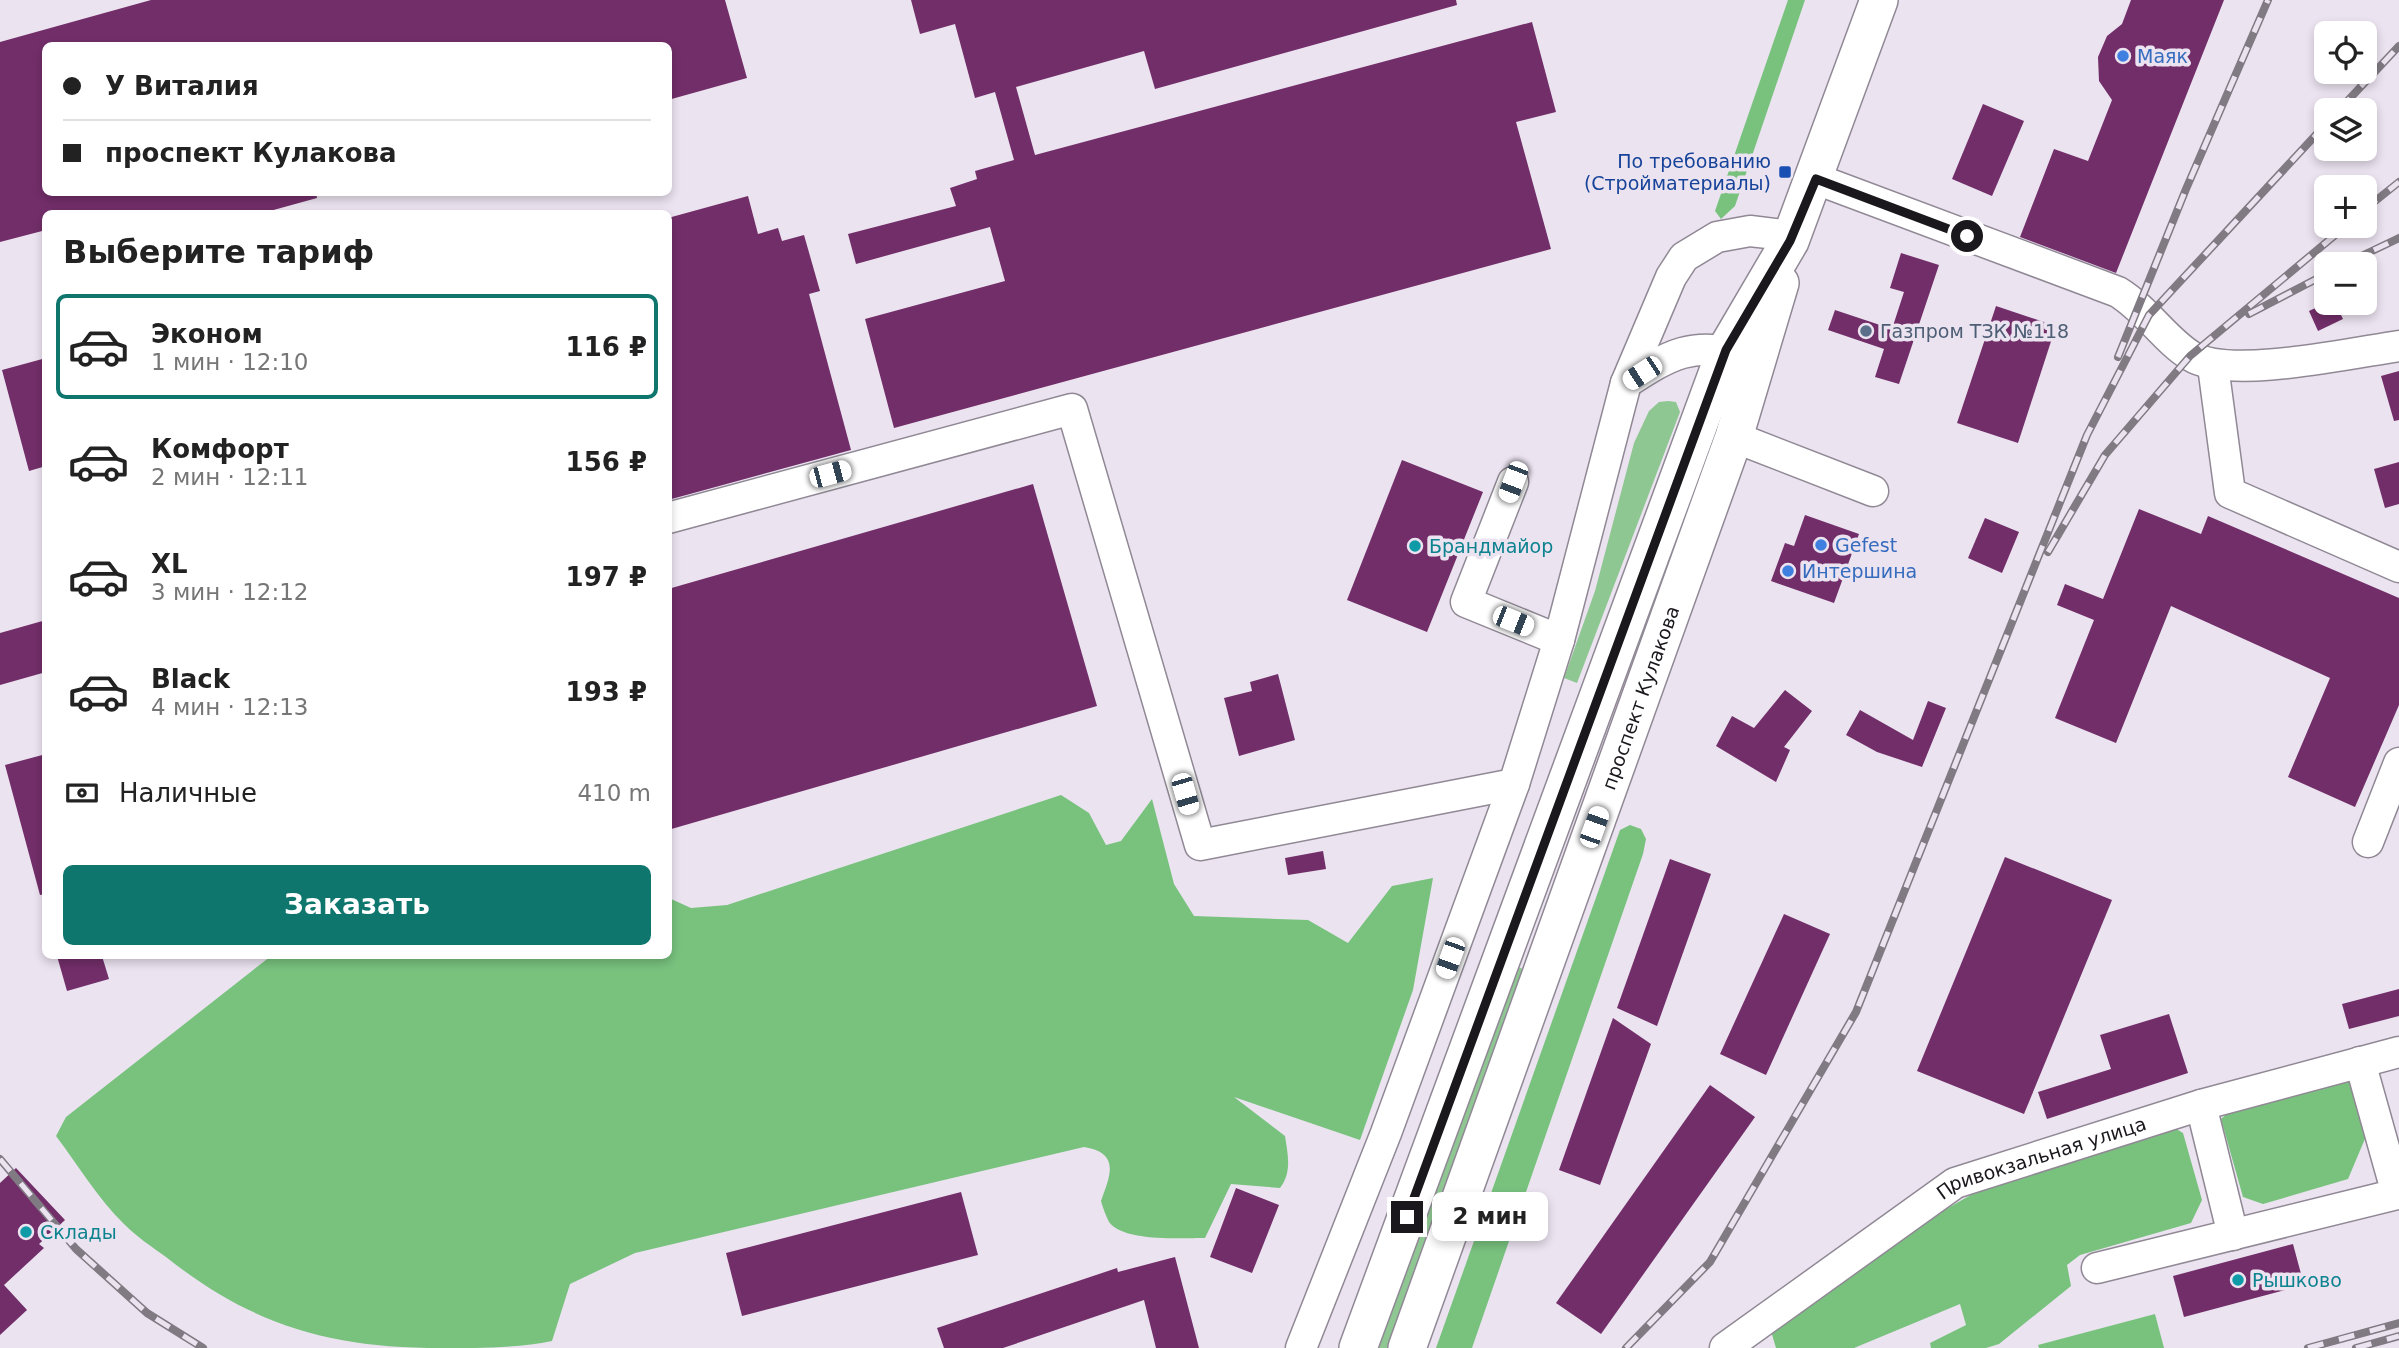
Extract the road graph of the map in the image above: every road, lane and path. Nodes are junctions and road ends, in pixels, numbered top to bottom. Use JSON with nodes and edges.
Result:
{"nodes":[{"id":1,"x":1879,"y":0,"type":"edge"},
{"id":2,"x":1816,"y":179,"type":"junction"},
{"id":3,"x":1791,"y":238,"type":"junction"},
{"id":4,"x":2399,"y":346,"type":"edge"},
{"id":5,"x":1742,"y":355,"type":"junction"},
{"id":6,"x":2213,"y":366,"type":"junction"},
{"id":7,"x":1626,"y":383,"type":"junction"},
{"id":8,"x":1734,"y":437,"type":"junction"},
{"id":9,"x":1513,"y":482,"type":"dead end"},
{"id":10,"x":1873,"y":491,"type":"dead end"},
{"id":11,"x":672,"y":517,"type":"edge"},
{"id":12,"x":2399,"y":567,"type":"edge"},
{"id":13,"x":1559,"y":640,"type":"junction"},
{"id":14,"x":2399,"y":763,"type":"edge"},
{"id":15,"x":1514,"y":784,"type":"junction"},
{"id":16,"x":2368,"y":842,"type":"dead end"},
{"id":17,"x":2399,"y":1052,"type":"edge"},
{"id":18,"x":2360,"y":1062,"type":"junction"},
{"id":19,"x":2200,"y":1105,"type":"junction"},
{"id":20,"x":2233,"y":1234,"type":"junction"},
{"id":21,"x":2097,"y":1268,"type":"dead end"},
{"id":22,"x":1301,"y":1348,"type":"edge"},
{"id":23,"x":1359,"y":1348,"type":"edge"},
{"id":24,"x":1407,"y":1348,"type":"edge"},
{"id":25,"x":1725,"y":1348,"type":"edge"}],
"edges":[{"from":1,"to":2,"type":"main road","name":"проспект Кулакова"},
{"from":2,"to":3,"type":"main road","name":"проспект Кулакова"},
{"from":2,"to":6,"type":"street"},
{"from":3,"to":5,"type":"main road","name":"проспект Кулакова"},
{"from":3,"to":7,"type":"street"},
{"from":4,"to":6,"type":"street"},
{"from":5,"to":7,"type":"street"},
{"from":5,"to":8,"type":"main road","name":"проспект Кулакова"},
{"from":5,"to":23,"type":"main road","name":"проспект Кулакова"},
{"from":6,"to":12,"type":"street"},
{"from":7,"to":13,"type":"street"},
{"from":8,"to":10,"type":"street"},
{"from":8,"to":24,"type":"main road","name":"проспект Кулакова"},
{"from":9,"to":13,"type":"street"},
{"from":11,"to":15,"type":"street"},
{"from":13,"to":15,"type":"street"},
{"from":14,"to":16,"type":"street"},
{"from":15,"to":22,"type":"street"},
{"from":17,"to":18,"type":"street","name":"Привокзальная улица"},
{"from":18,"to":19,"type":"street","name":"Привокзальная улица"},
{"from":18,"to":20,"type":"street"},
{"from":19,"to":20,"type":"street"},
{"from":19,"to":25,"type":"street","name":"Привокзальная улица"},
{"from":20,"to":21,"type":"street"}]}
